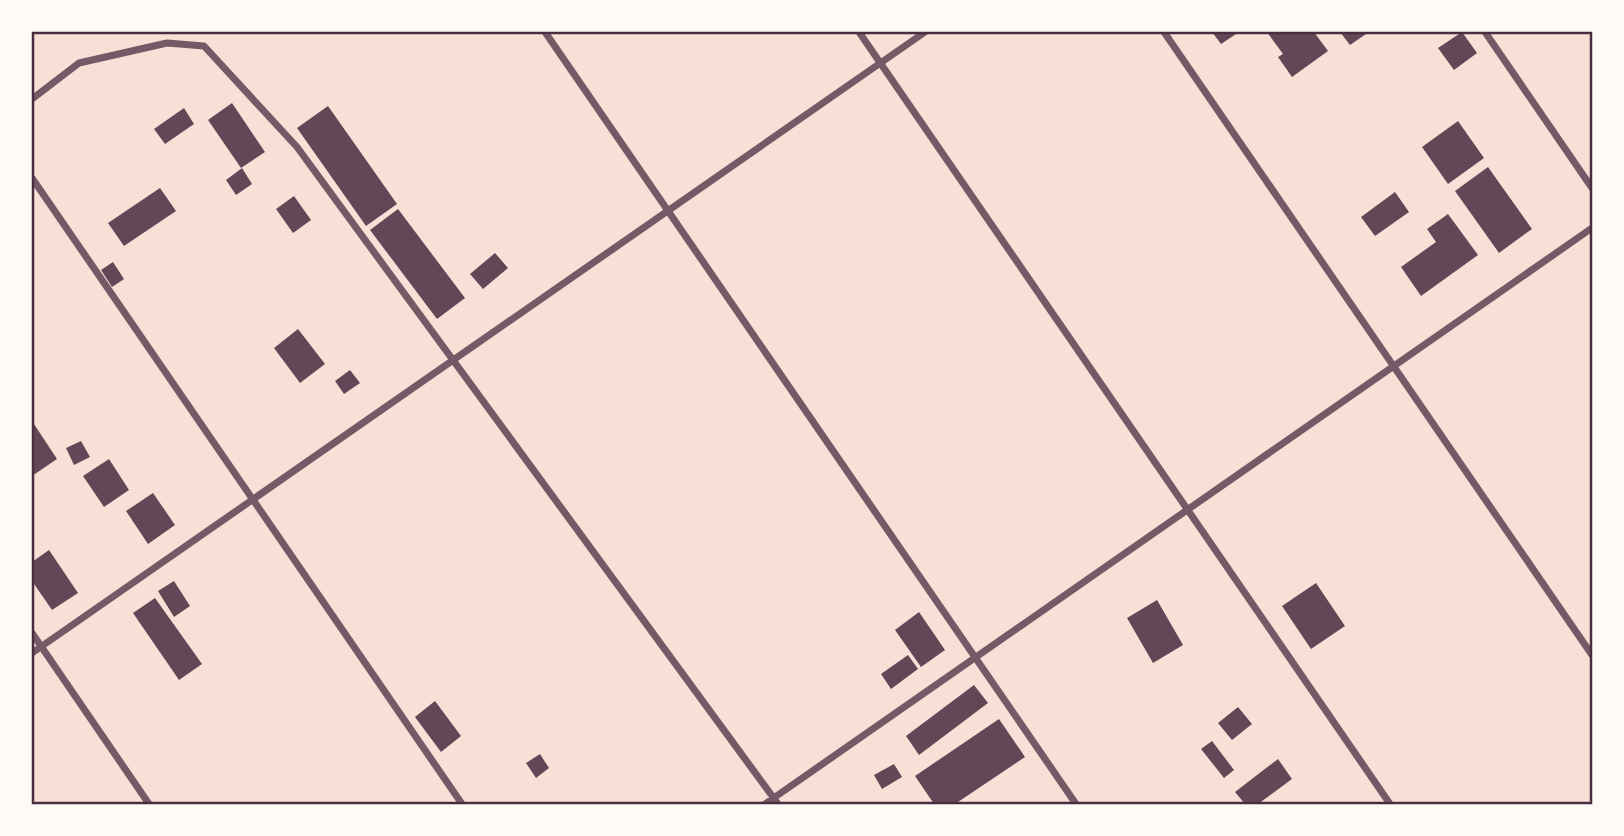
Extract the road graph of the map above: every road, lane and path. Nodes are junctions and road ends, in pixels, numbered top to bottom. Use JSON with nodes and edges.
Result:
{"nodes":[{"id":1,"x":545,"y":32,"type":"edge"},
{"id":2,"x":859,"y":32,"type":"edge"},
{"id":3,"x":925,"y":32,"type":"edge"},
{"id":4,"x":1164,"y":32,"type":"edge"},
{"id":5,"x":1485,"y":32,"type":"edge"},
{"id":6,"x":880,"y":62,"type":"junction"},
{"id":7,"x":32,"y":99,"type":"edge"},
{"id":8,"x":32,"y":178,"type":"edge"},
{"id":9,"x":1592,"y":188,"type":"edge"},
{"id":10,"x":668,"y":210,"type":"junction"},
{"id":11,"x":1592,"y":228,"type":"edge"},
{"id":12,"x":453,"y":360,"type":"junction"},
{"id":13,"x":1394,"y":367,"type":"junction"},
{"id":14,"x":253,"y":500,"type":"junction"},
{"id":15,"x":1188,"y":510,"type":"junction"},
{"id":16,"x":32,"y":633,"type":"edge"},
{"id":17,"x":41,"y":647,"type":"junction"},
{"id":18,"x":32,"y":653,"type":"edge"},
{"id":19,"x":1592,"y":655,"type":"edge"},
{"id":20,"x":975,"y":658,"type":"junction"},
{"id":21,"x":776,"y":801,"type":"edge"},
{"id":22,"x":149,"y":804,"type":"edge"},
{"id":23,"x":462,"y":804,"type":"edge"},
{"id":24,"x":765,"y":804,"type":"edge"},
{"id":25,"x":1076,"y":804,"type":"edge"},
{"id":26,"x":1390,"y":804,"type":"edge"}],
"edges":[{"from":1,"to":10,"type":"street"},
{"from":2,"to":6,"type":"street"},
{"from":3,"to":6,"type":"street"},
{"from":4,"to":13,"type":"street"},
{"from":5,"to":9,"type":"street"},
{"from":6,"to":10,"type":"street"},
{"from":6,"to":15,"type":"street"},
{"from":7,"to":12,"type":"street"},
{"from":8,"to":14,"type":"street"},
{"from":10,"to":12,"type":"street"},
{"from":10,"to":20,"type":"street"},
{"from":11,"to":13,"type":"street"},
{"from":12,"to":14,"type":"street"},
{"from":12,"to":21,"type":"street"},
{"from":13,"to":15,"type":"street"},
{"from":13,"to":19,"type":"street"},
{"from":14,"to":17,"type":"street"},
{"from":14,"to":23,"type":"street"},
{"from":15,"to":20,"type":"street"},
{"from":15,"to":26,"type":"street"},
{"from":16,"to":17,"type":"street"},
{"from":17,"to":18,"type":"street"},
{"from":17,"to":22,"type":"street"},
{"from":20,"to":21,"type":"street"},
{"from":20,"to":25,"type":"street"},
{"from":21,"to":24,"type":"street"}]}
